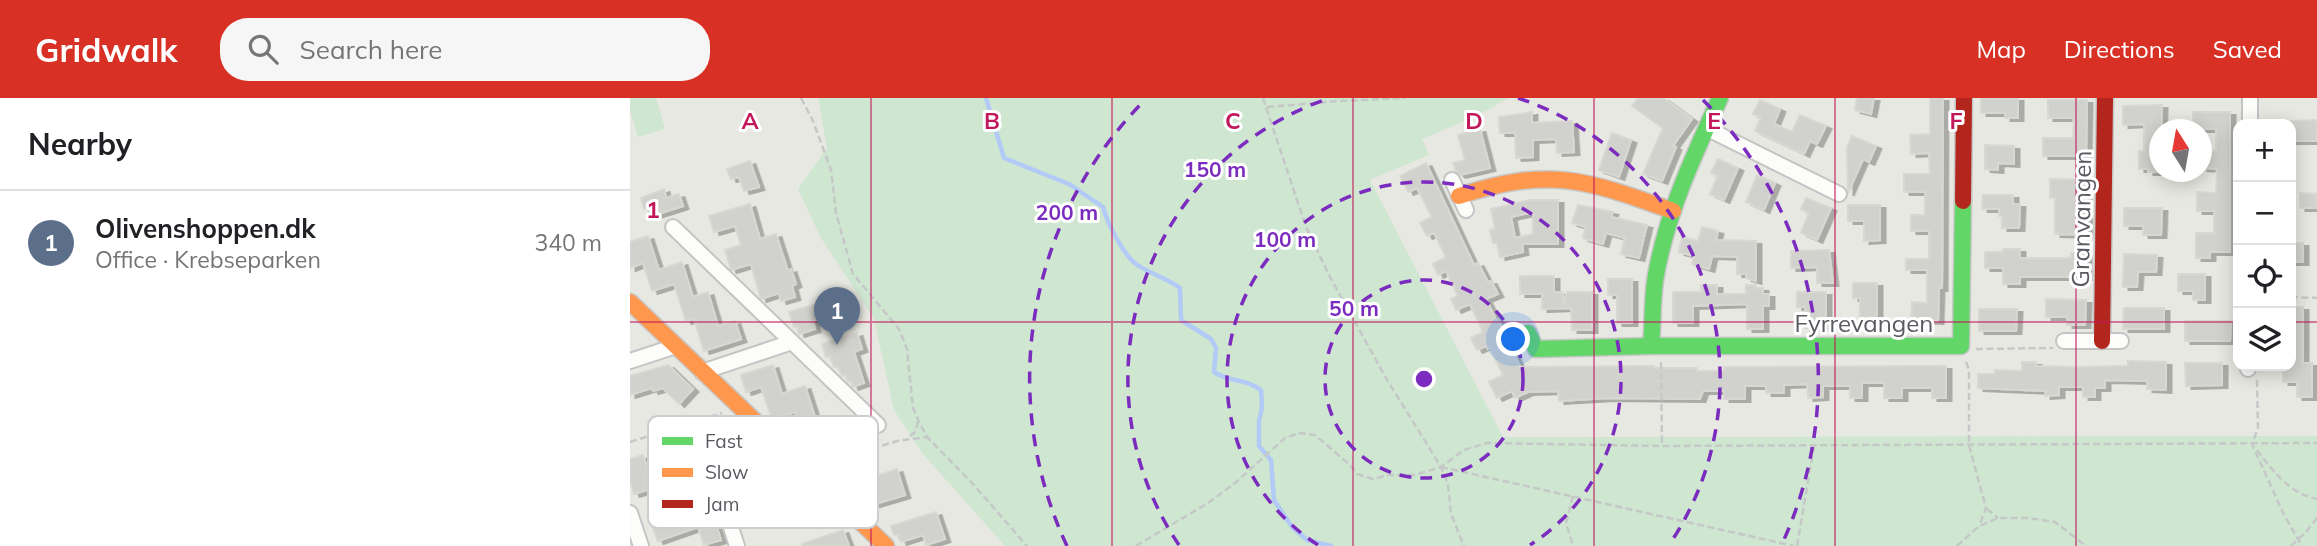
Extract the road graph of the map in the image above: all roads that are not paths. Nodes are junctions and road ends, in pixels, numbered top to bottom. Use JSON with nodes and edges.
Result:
{"nodes":[{"id":1,"x":1720,"y":98,"type":"edge"},
{"id":2,"x":1964,"y":98,"type":"edge"},
{"id":3,"x":2105,"y":98,"type":"edge"},
{"id":4,"x":2250,"y":98,"type":"edge"},
{"id":5,"x":2250,"y":119,"type":"edge"},
{"id":6,"x":1706,"y":128,"type":"junction"},
{"id":7,"x":1452,"y":180,"type":"dead end"},
{"id":8,"x":1839,"y":194,"type":"dead end"},
{"id":9,"x":1462,"y":203,"type":"joint"},
{"id":10,"x":1673,"y":211,"type":"junction"},
{"id":11,"x":673,"y":227,"type":"dead end"},
{"id":12,"x":630,"y":302,"type":"edge"},
{"id":13,"x":1528,"y":333,"type":"dead end"},
{"id":14,"x":2064,"y":341,"type":"road end"},
{"id":15,"x":2102,"y":341,"type":"junction"},
{"id":16,"x":2121,"y":341,"type":"dead end"},
{"id":17,"x":792,"y":342,"type":"junction"},
{"id":18,"x":676,"y":346,"type":"junction"},
{"id":19,"x":1651,"y":346,"type":"junction"},
{"id":20,"x":630,"y":361,"type":"edge"},
{"id":21,"x":702,"y":372,"type":"junction"},
{"id":22,"x":748,"y":416,"type":"edge"},
{"id":23,"x":869,"y":416,"type":"edge"},
{"id":24,"x":630,"y":513,"type":"edge"},
{"id":25,"x":731,"y":528,"type":"edge"},
{"id":26,"x":867,"y":528,"type":"edge"},
{"id":27,"x":641,"y":546,"type":"edge"},
{"id":28,"x":737,"y":546,"type":"edge"},
{"id":29,"x":886,"y":546,"type":"edge"}],
"edges":[{"from":1,"to":6,"type":"street"},
{"from":2,"to":19,"type":"street","name":"Fyrrevangen"},
{"from":3,"to":15,"type":"street","name":"Granvangen"},
{"from":4,"to":5,"type":"street"},
{"from":6,"to":8,"type":"street"},
{"from":6,"to":10,"type":"street"},
{"from":7,"to":9,"type":"street"},
{"from":9,"to":10,"type":"street"},
{"from":10,"to":19,"type":"street"},
{"from":11,"to":17,"type":"street"},
{"from":12,"to":18,"type":"street"},
{"from":13,"to":19,"type":"street","name":"Fyrrevangen"},
{"from":14,"to":15,"type":"street"},
{"from":15,"to":16,"type":"street"},
{"from":17,"to":21,"type":"street"},
{"from":17,"to":23,"type":"street"},
{"from":18,"to":20,"type":"street"},
{"from":18,"to":21,"type":"street"},
{"from":21,"to":22,"type":"street"},
{"from":24,"to":27,"type":"street"},
{"from":25,"to":28,"type":"street"},
{"from":26,"to":29,"type":"street"}]}
